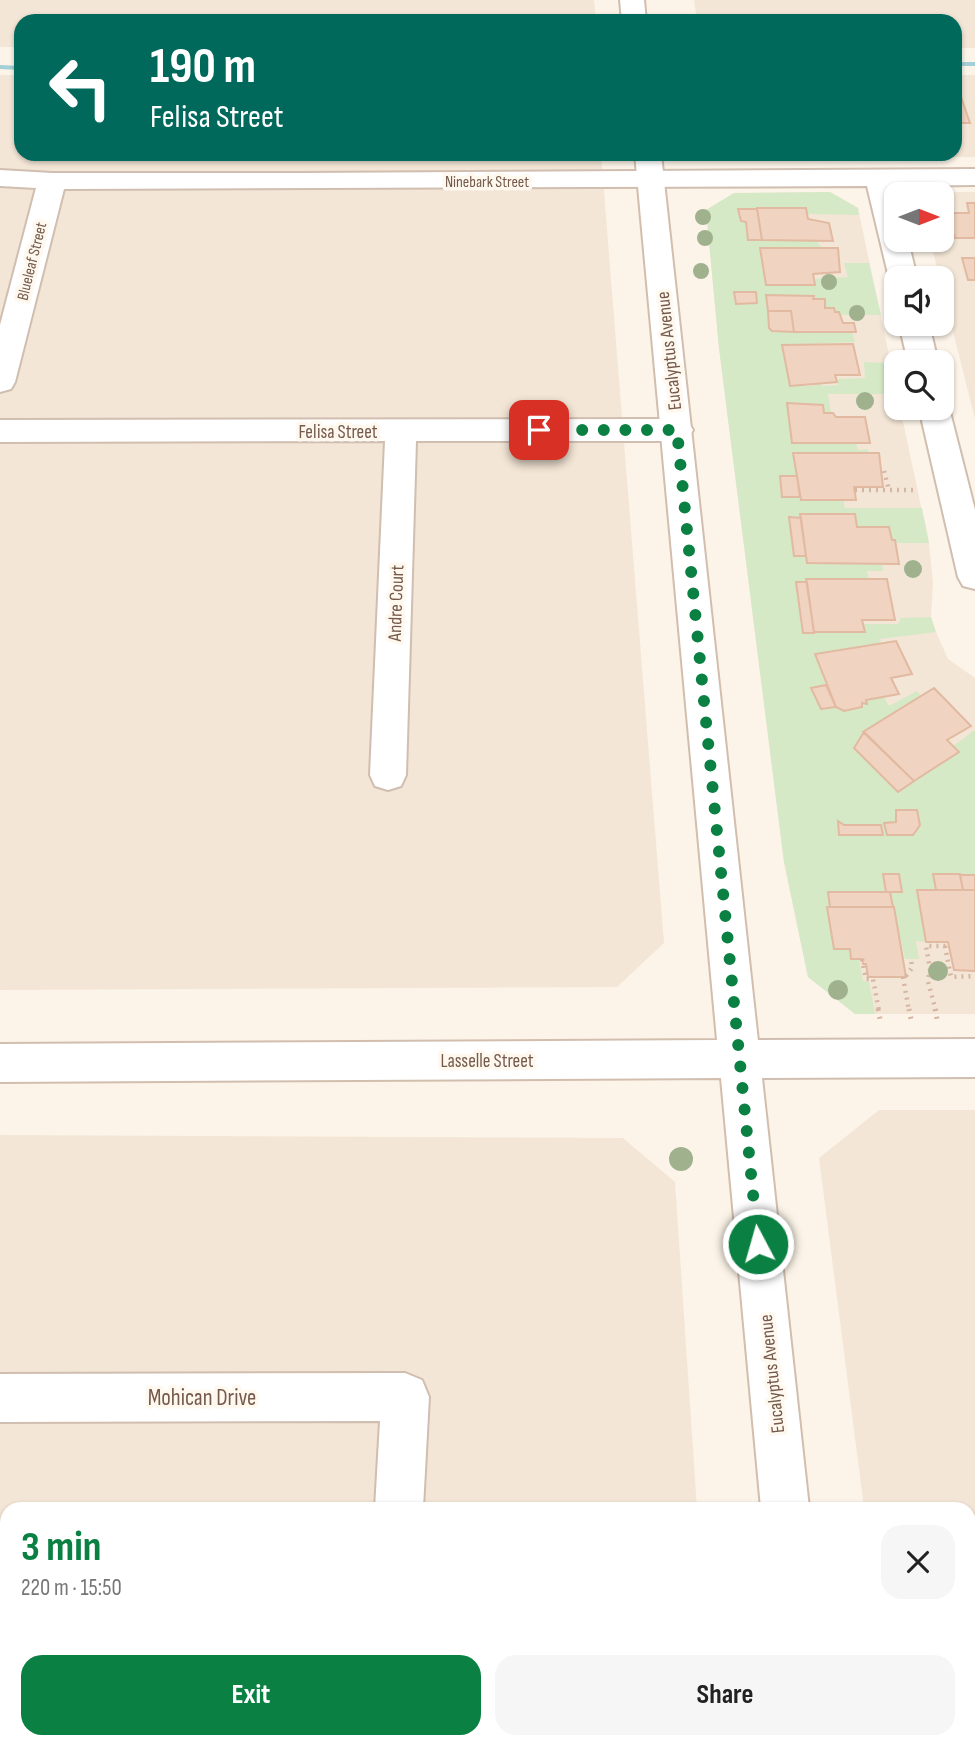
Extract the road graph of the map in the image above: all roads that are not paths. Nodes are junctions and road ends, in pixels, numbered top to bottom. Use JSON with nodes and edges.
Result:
{"nodes":[{"id":1,"x":649,"y":166,"type":"edge"},
{"id":2,"x":879,"y":177,"type":"junction"},
{"id":3,"x":975,"y":177,"type":"edge"},
{"id":4,"x":0,"y":178,"type":"edge"},
{"id":5,"x":52,"y":181,"type":"junction"},
{"id":6,"x":900,"y":266,"type":"edge"},
{"id":7,"x":0,"y":382,"type":"edge"},
{"id":8,"x":937,"y":420,"type":"edge"},
{"id":9,"x":677,"y":430,"type":"junction"},
{"id":10,"x":0,"y":431,"type":"edge"},
{"id":11,"x":401,"y":431,"type":"junction"},
{"id":12,"x":975,"y":577,"type":"edge"},
{"id":13,"x":388,"y":775,"type":"dead end"},
{"id":14,"x":975,"y":1058,"type":"edge"},
{"id":15,"x":739,"y":1059,"type":"junction"},
{"id":16,"x":0,"y":1063,"type":"edge"},
{"id":17,"x":0,"y":1398,"type":"edge"},
{"id":18,"x":399,"y":1502,"type":"edge"},
{"id":19,"x":784,"y":1502,"type":"edge"}],
"edges":[{"from":1,"to":2,"type":"street","name":"Ninebark Street"},
{"from":1,"to":5,"type":"street","name":"Ninebark Street"},
{"from":1,"to":9,"type":"street","name":"Eucalyptus Avenue"},
{"from":2,"to":3,"type":"street","name":"Ninebark Street"},
{"from":2,"to":6,"type":"street"},
{"from":4,"to":5,"type":"street","name":"Ninebark Street"},
{"from":5,"to":7,"type":"street","name":"Blueleaf Street"},
{"from":8,"to":12,"type":"street"},
{"from":9,"to":11,"type":"street","name":"Felisa Street"},
{"from":9,"to":15,"type":"street","name":"Eucalyptus Avenue"},
{"from":10,"to":11,"type":"street","name":"Felisa Street"},
{"from":11,"to":13,"type":"street","name":"Andre Court"},
{"from":14,"to":15,"type":"street","name":"Lasselle Street"},
{"from":15,"to":16,"type":"street","name":"Lasselle Street"},
{"from":15,"to":19,"type":"street","name":"Eucalyptus Avenue"},
{"from":17,"to":18,"type":"street","name":"Mohican Drive"}]}
